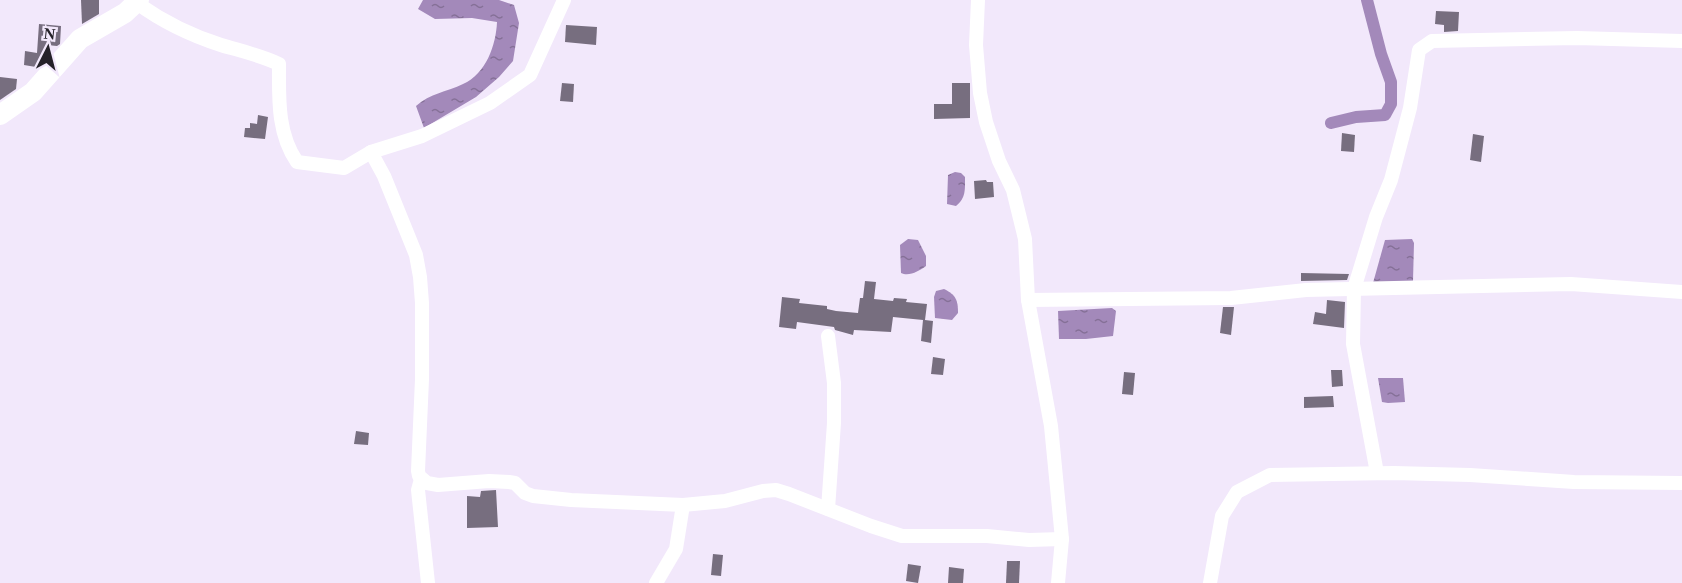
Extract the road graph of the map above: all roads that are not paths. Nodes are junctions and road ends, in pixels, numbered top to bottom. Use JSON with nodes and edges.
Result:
{"nodes":[{"id":1,"x":564,"y":0,"type":"edge"},
{"id":2,"x":978,"y":0,"type":"edge"},
{"id":3,"x":138,"y":2,"type":"edge"},
{"id":4,"x":1682,"y":41,"type":"edge"},
{"id":5,"x":0,"y":115,"type":"edge"},
{"id":6,"x":370,"y":152,"type":"junction"},
{"id":7,"x":1354,"y":289,"type":"junction"},
{"id":8,"x":1682,"y":292,"type":"edge"},
{"id":9,"x":1028,"y":300,"type":"junction"},
{"id":10,"x":828,"y":336,"type":"dead end"},
{"id":11,"x":1377,"y":473,"type":"junction"},
{"id":12,"x":422,"y":478,"type":"junction"},
{"id":13,"x":1682,"y":483,"type":"edge"},
{"id":14,"x":683,"y":505,"type":"junction"},
{"id":15,"x":828,"y":509,"type":"junction"},
{"id":16,"x":1062,"y":539,"type":"junction"},
{"id":17,"x":428,"y":583,"type":"edge"},
{"id":18,"x":656,"y":583,"type":"edge"},
{"id":19,"x":1058,"y":583,"type":"edge"},
{"id":20,"x":1210,"y":583,"type":"edge"}],
"edges":[{"from":1,"to":6,"type":"street"},
{"from":2,"to":9,"type":"street"},
{"from":3,"to":5,"type":"street"},
{"from":3,"to":6,"type":"street"},
{"from":4,"to":7,"type":"street"},
{"from":6,"to":12,"type":"street"},
{"from":7,"to":8,"type":"street"},
{"from":7,"to":9,"type":"street"},
{"from":7,"to":11,"type":"street"},
{"from":9,"to":16,"type":"street"},
{"from":10,"to":15,"type":"street"},
{"from":11,"to":13,"type":"street"},
{"from":11,"to":20,"type":"street"},
{"from":12,"to":14,"type":"street"},
{"from":12,"to":17,"type":"street"},
{"from":14,"to":15,"type":"street"},
{"from":14,"to":18,"type":"street"},
{"from":15,"to":16,"type":"street"},
{"from":16,"to":19,"type":"street"}]}
